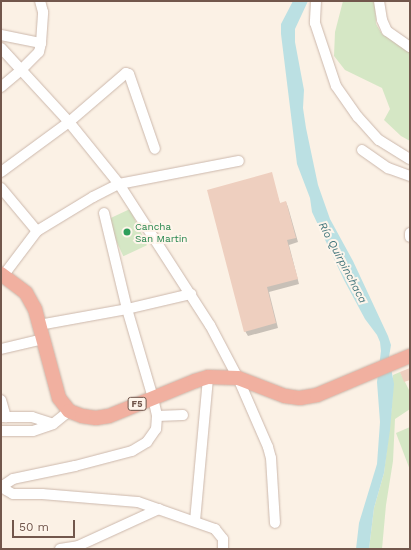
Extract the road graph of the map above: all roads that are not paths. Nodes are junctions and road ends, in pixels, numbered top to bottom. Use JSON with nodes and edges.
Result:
{"nodes":[{"id":1,"x":40,"y":1,"type":"edge"},
{"id":2,"x":316,"y":1,"type":"edge"},
{"id":3,"x":380,"y":1,"type":"edge"},
{"id":4,"x":1,"y":35,"type":"edge"},
{"id":5,"x":41,"y":43,"type":"junction"},
{"id":6,"x":410,"y":47,"type":"edge"},
{"id":7,"x":1,"y":48,"type":"edge"},
{"id":8,"x":21,"y":70,"type":"junction"},
{"id":9,"x":1,"y":87,"type":"edge"},
{"id":10,"x":69,"y":122,"type":"junction"},
{"id":11,"x":155,"y":149,"type":"dead end"},
{"id":12,"x":362,"y":150,"type":"dead end"},
{"id":13,"x":410,"y":158,"type":"edge"},
{"id":14,"x":239,"y":161,"type":"dead end"},
{"id":15,"x":1,"y":172,"type":"edge"},
{"id":16,"x":410,"y":176,"type":"edge"},
{"id":17,"x":119,"y":184,"type":"junction"},
{"id":18,"x":1,"y":188,"type":"edge"},
{"id":19,"x":104,"y":213,"type":"dead end"},
{"id":20,"x":37,"y":231,"type":"junction"},
{"id":21,"x":410,"y":233,"type":"edge"},
{"id":22,"x":410,"y":237,"type":"edge"},
{"id":23,"x":2,"y":275,"type":"edge"},
{"id":24,"x":192,"y":294,"type":"junction"},
{"id":25,"x":128,"y":310,"type":"junction"},
{"id":26,"x":39,"y":325,"type":"junction"},
{"id":27,"x":43,"y":339,"type":"junction"},
{"id":28,"x":1,"y":349,"type":"edge"},
{"id":29,"x":410,"y":356,"type":"edge"},
{"id":30,"x":208,"y":378,"type":"junction"},
{"id":31,"x":238,"y":378,"type":"junction"},
{"id":32,"x":153,"y":398,"type":"junction"},
{"id":33,"x":1,"y":400,"type":"edge"},
{"id":34,"x":69,"y":411,"type":"junction"},
{"id":35,"x":184,"y":415,"type":"dead end"},
{"id":36,"x":157,"y":416,"type":"junction"},
{"id":37,"x":4,"y":417,"type":"edge"},
{"id":38,"x":52,"y":424,"type":"junction"},
{"id":39,"x":1,"y":431,"type":"edge"},
{"id":40,"x":2,"y":485,"type":"edge"},
{"id":41,"x":159,"y":509,"type":"junction"},
{"id":42,"x":195,"y":520,"type":"junction"},
{"id":43,"x":275,"y":523,"type":"dead end"},
{"id":44,"x":78,"y":548,"type":"edge"},
{"id":45,"x":60,"y":549,"type":"edge"},
{"id":46,"x":223,"y":549,"type":"edge"}],
"edges":[{"from":1,"to":5,"type":"street"},
{"from":2,"to":13,"type":"street"},
{"from":3,"to":6,"type":"street"},
{"from":4,"to":5,"type":"street"},
{"from":5,"to":8,"type":"street"},
{"from":7,"to":8,"type":"street"},
{"from":8,"to":9,"type":"street"},
{"from":8,"to":10,"type":"street"},
{"from":10,"to":11,"type":"street"},
{"from":10,"to":15,"type":"street"},
{"from":10,"to":17,"type":"street"},
{"from":12,"to":16,"type":"street"},
{"from":14,"to":17,"type":"street"},
{"from":17,"to":20,"type":"street"},
{"from":17,"to":24,"type":"street"},
{"from":18,"to":20,"type":"street"},
{"from":19,"to":25,"type":"street"},
{"from":20,"to":23,"type":"street"},
{"from":21,"to":22,"type":"street"},
{"from":23,"to":26,"type":"highway"},
{"from":24,"to":25,"type":"street"},
{"from":24,"to":31,"type":"street"},
{"from":25,"to":26,"type":"street"},
{"from":25,"to":32,"type":"street"},
{"from":26,"to":27,"type":"highway"},
{"from":27,"to":28,"type":"street"},
{"from":27,"to":34,"type":"highway"},
{"from":29,"to":31,"type":"highway","number":"F5"},
{"from":30,"to":31,"type":"highway","number":"F5"},
{"from":30,"to":32,"type":"highway","number":"F5"},
{"from":30,"to":42,"type":"street"},
{"from":31,"to":43,"type":"street"},
{"from":32,"to":34,"type":"highway","number":"F5"},
{"from":32,"to":36,"type":"street"},
{"from":33,"to":37,"type":"street"},
{"from":34,"to":38,"type":"street"},
{"from":35,"to":36,"type":"street"},
{"from":36,"to":40,"type":"street"},
{"from":37,"to":38,"type":"street"},
{"from":38,"to":39,"type":"street"},
{"from":40,"to":41,"type":"street"},
{"from":41,"to":42,"type":"street"},
{"from":41,"to":44,"type":"street"},
{"from":42,"to":46,"type":"street"},
{"from":44,"to":45,"type":"street"}]}
